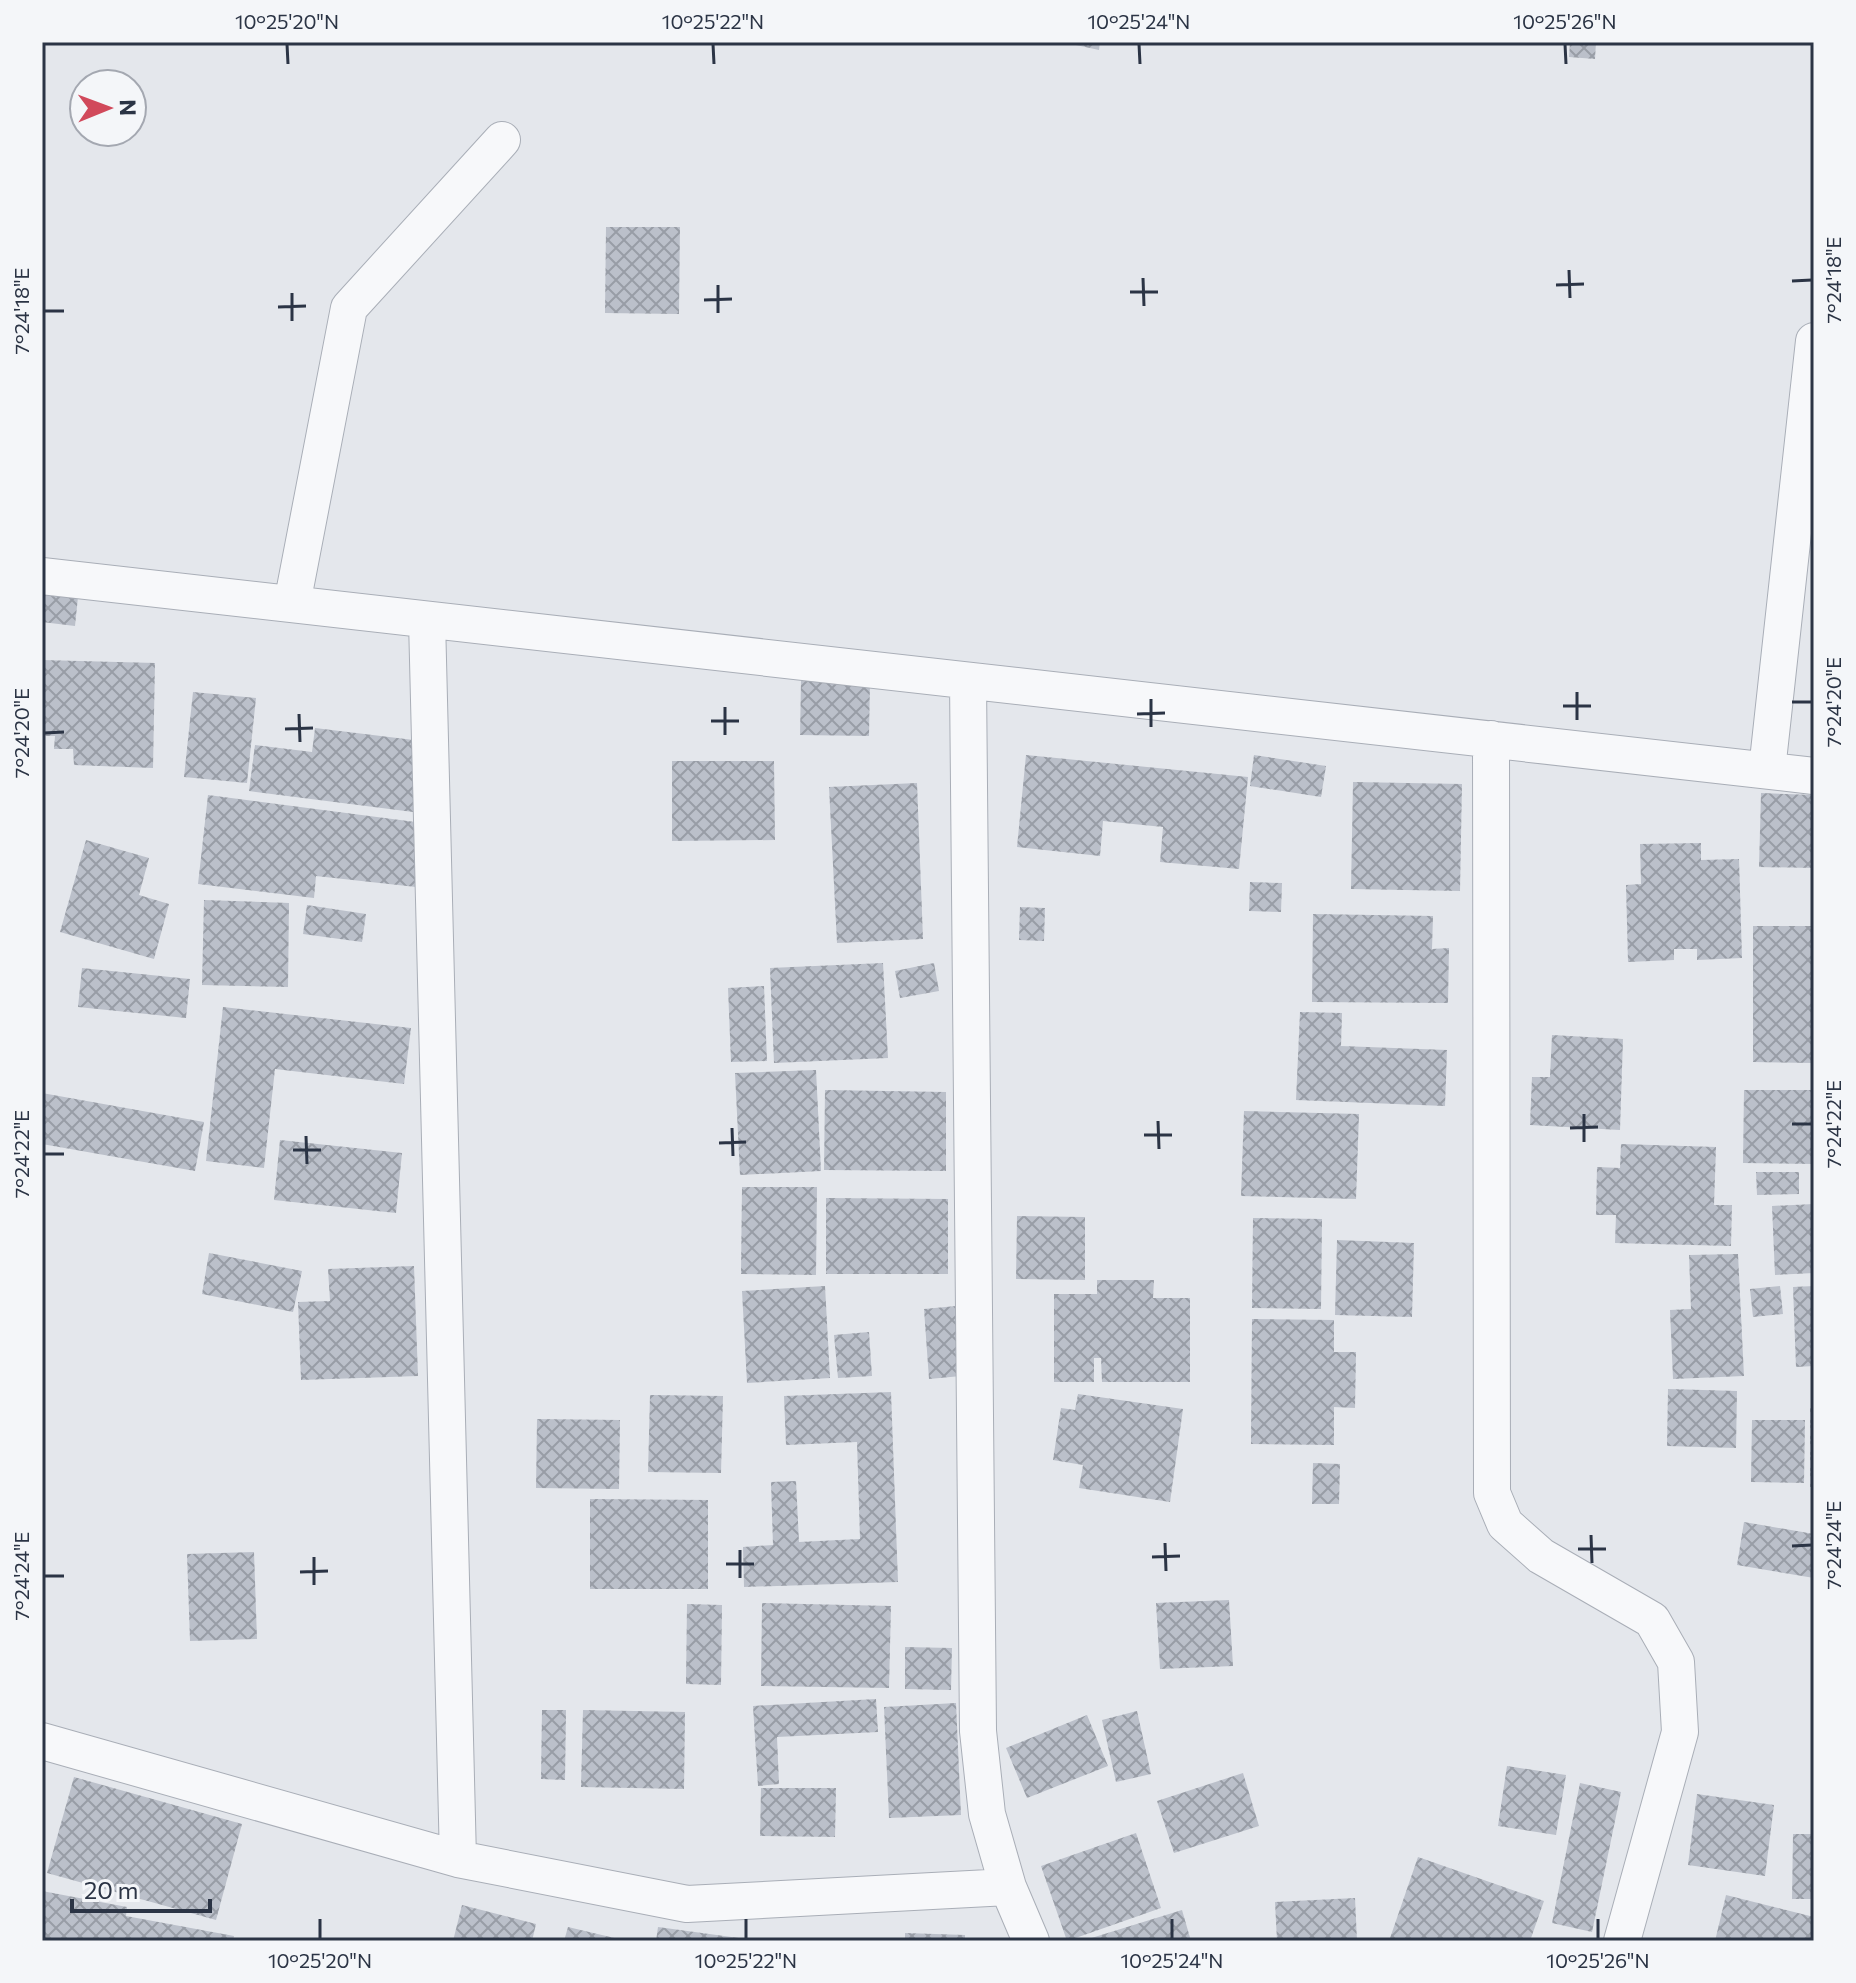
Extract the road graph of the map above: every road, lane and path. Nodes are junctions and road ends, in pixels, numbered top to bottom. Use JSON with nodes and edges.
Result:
{"nodes":[{"id":1,"x":502,"y":140,"type":"dead end"},
{"id":2,"x":1814,"y":341,"type":"edge"},
{"id":3,"x":42,"y":576,"type":"edge"},
{"id":4,"x":292,"y":604,"type":"junction"},
{"id":5,"x":427,"y":620,"type":"junction"},
{"id":6,"x":968,"y":681,"type":"junction"},
{"id":7,"x":1491,"y":739,"type":"junction"},
{"id":8,"x":1767,"y":770,"type":"junction"},
{"id":9,"x":1814,"y":776,"type":"edge"},
{"id":10,"x":42,"y":1741,"type":"edge"},
{"id":11,"x":458,"y":1859,"type":"junction"},
{"id":12,"x":1008,"y":1887,"type":"junction"},
{"id":13,"x":1031,"y":1941,"type":"edge"},
{"id":14,"x":1622,"y":1941,"type":"edge"}],
"edges":[{"from":1,"to":4,"type":"street"},
{"from":2,"to":8,"type":"street"},
{"from":3,"to":4,"type":"street"},
{"from":4,"to":5,"type":"street"},
{"from":5,"to":6,"type":"street"},
{"from":5,"to":11,"type":"street"},
{"from":6,"to":7,"type":"street"},
{"from":6,"to":12,"type":"street"},
{"from":7,"to":8,"type":"street"},
{"from":7,"to":14,"type":"street"},
{"from":8,"to":9,"type":"street"},
{"from":10,"to":11,"type":"street"},
{"from":11,"to":12,"type":"street"},
{"from":12,"to":13,"type":"street"}]}
